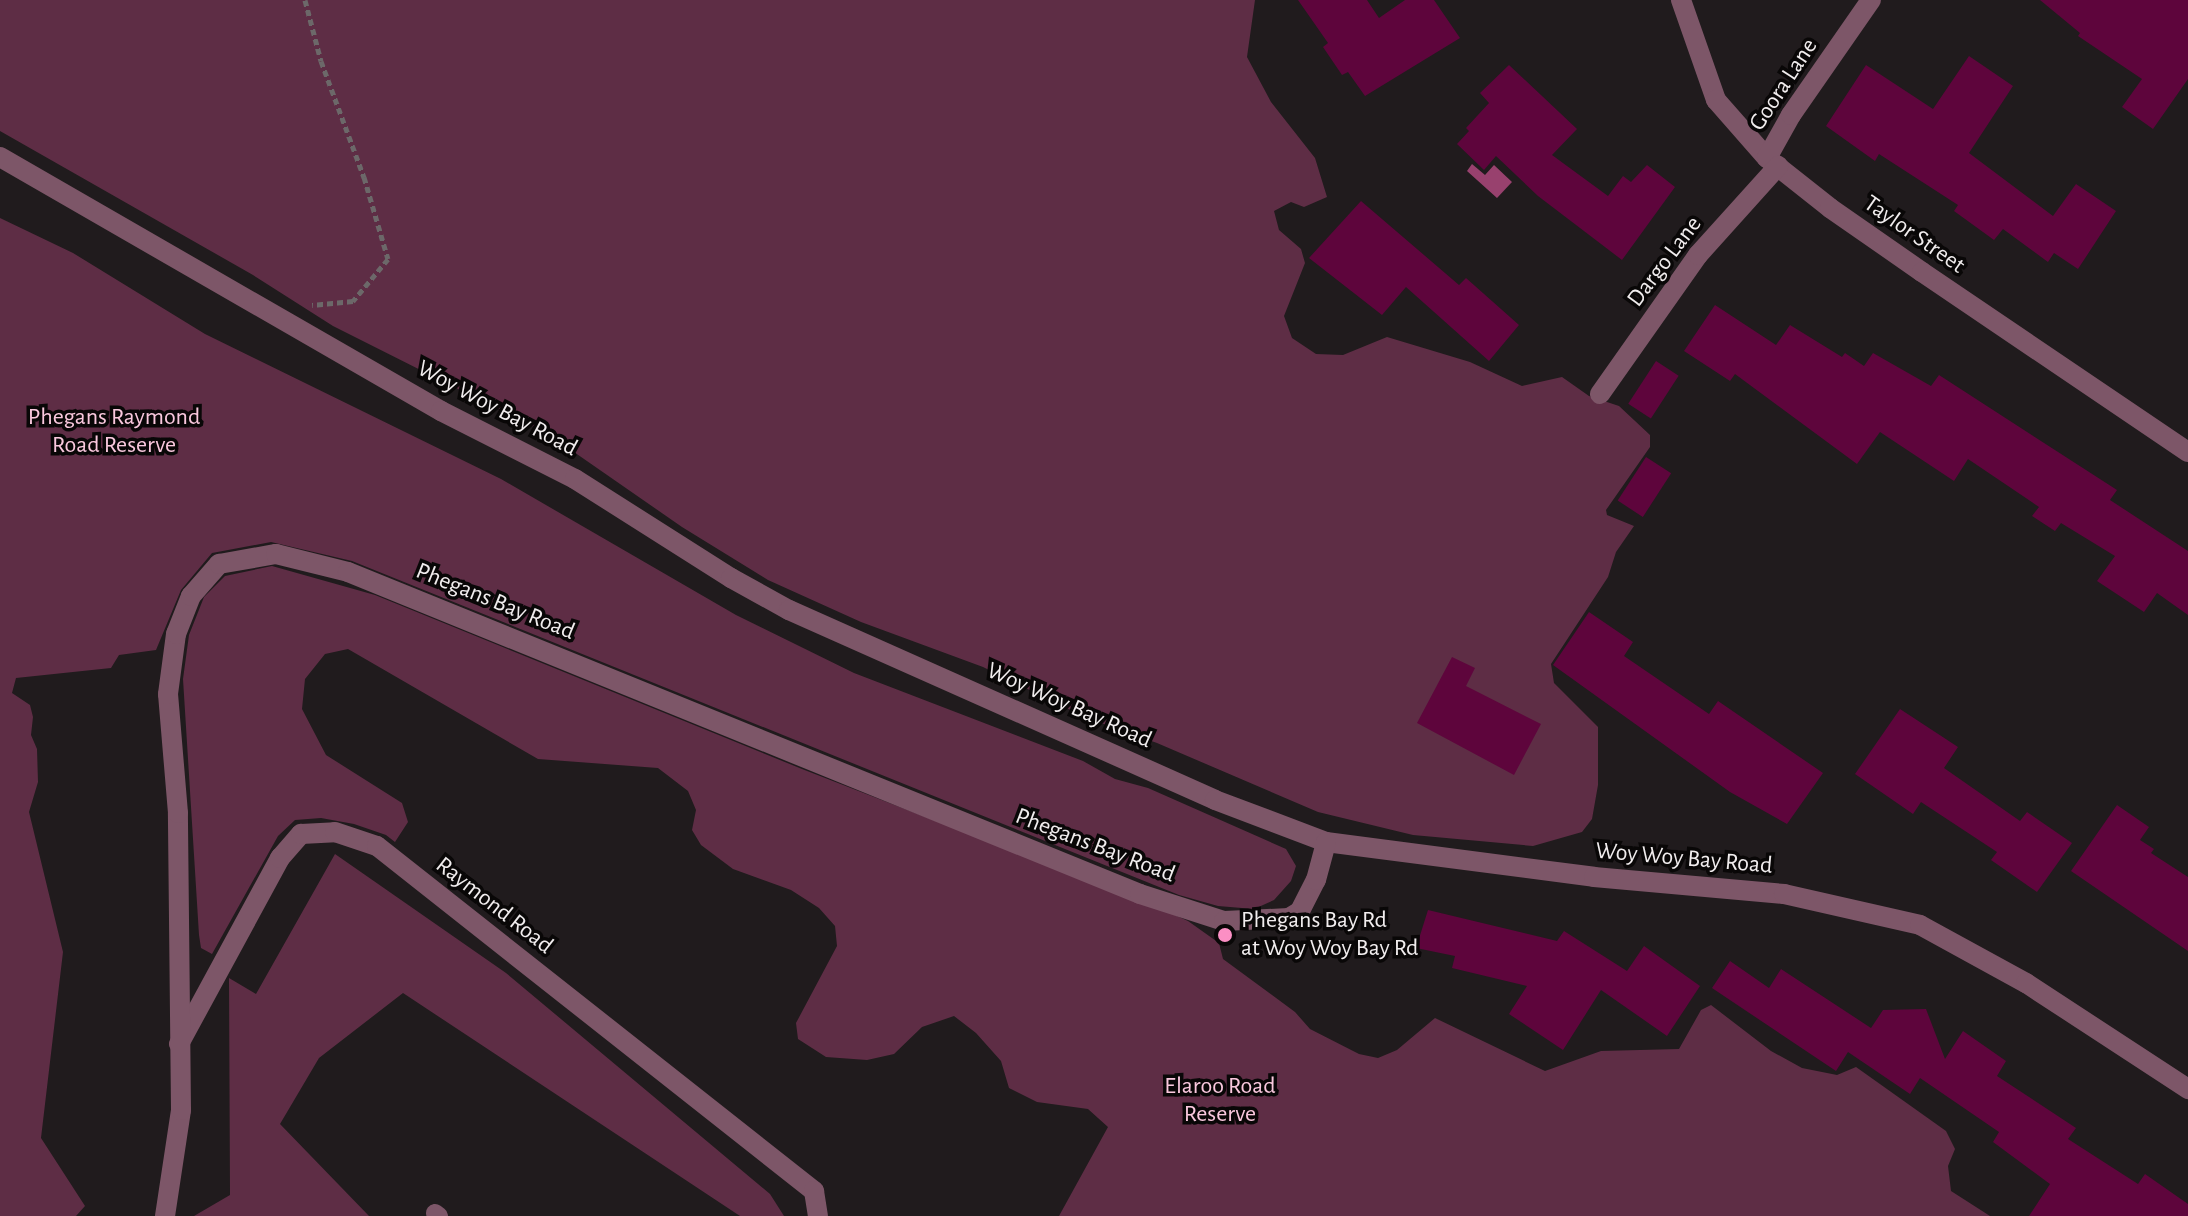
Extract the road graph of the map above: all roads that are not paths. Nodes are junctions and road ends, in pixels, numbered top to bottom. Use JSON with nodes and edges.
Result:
{"nodes":[{"id":1,"x":1681,"y":0,"type":"edge"},
{"id":2,"x":1871,"y":0,"type":"edge"},
{"id":3,"x":0,"y":157,"type":"edge"},
{"id":4,"x":1773,"y":162,"type":"junction"},
{"id":5,"x":1600,"y":394,"type":"dead end"},
{"id":6,"x":2188,"y":452,"type":"edge"},
{"id":7,"x":1326,"y":842,"type":"junction"},
{"id":8,"x":178,"y":1046,"type":"junction"},
{"id":9,"x":2188,"y":1089,"type":"edge"},
{"id":10,"x":165,"y":1216,"type":"edge"},
{"id":11,"x":818,"y":1216,"type":"edge"}],
"edges":[{"from":1,"to":4,"type":"street","name":"Taylor Street"},
{"from":2,"to":4,"type":"street","name":"Goora Lane"},
{"from":3,"to":7,"type":"street","name":"Woy Woy Bay Road"},
{"from":4,"to":5,"type":"street","name":"Dargo Lane"},
{"from":4,"to":6,"type":"street","name":"Taylor Street"},
{"from":7,"to":8,"type":"street","name":"Phegans Bay Road"},
{"from":7,"to":9,"type":"street","name":"Woy Woy Bay Road"},
{"from":8,"to":10,"type":"street","name":"Phegans Bay Road"},
{"from":8,"to":11,"type":"street","name":"Raymond Road"}]}
